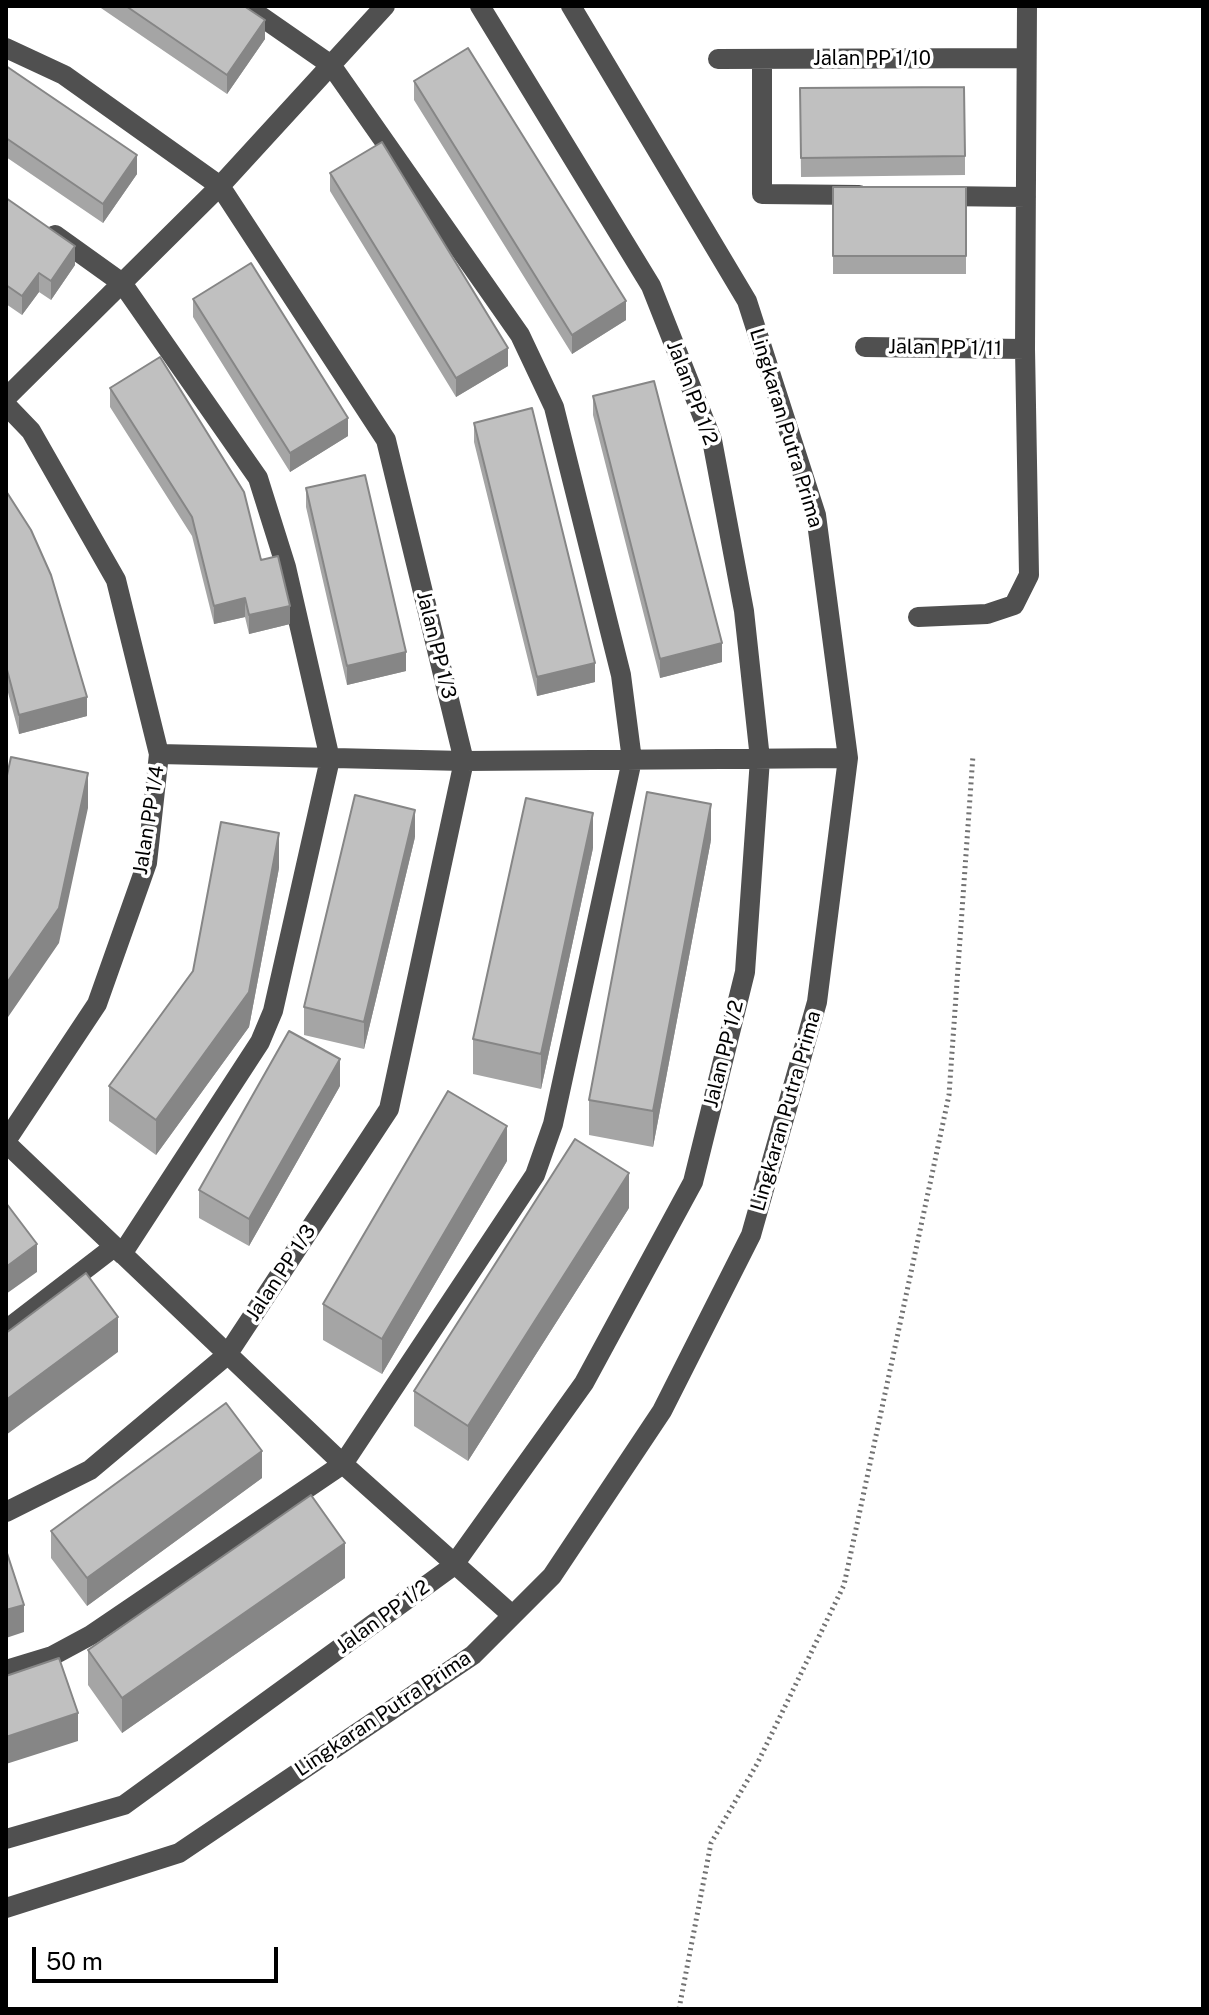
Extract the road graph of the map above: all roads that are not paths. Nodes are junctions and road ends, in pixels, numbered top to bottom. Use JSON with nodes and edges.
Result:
{"nodes":[{"id":1,"x":246,"y":6,"type":"edge"},
{"id":2,"x":385,"y":6,"type":"edge"},
{"id":3,"x":480,"y":6,"type":"edge"},
{"id":4,"x":571,"y":6,"type":"edge"},
{"id":5,"x":1027,"y":6,"type":"edge"},
{"id":6,"x":6,"y":48,"type":"edge"},
{"id":7,"x":1026,"y":58,"type":"junction"},
{"id":8,"x":718,"y":59,"type":"dead end"},
{"id":9,"x":762,"y":59,"type":"junction"},
{"id":10,"x":331,"y":65,"type":"junction"},
{"id":11,"x":220,"y":186,"type":"junction"},
{"id":12,"x":886,"y":195,"type":"edge"},
{"id":13,"x":917,"y":196,"type":"edge"},
{"id":14,"x":1026,"y":197,"type":"junction"},
{"id":15,"x":32,"y":219,"type":"edge"},
{"id":16,"x":122,"y":283,"type":"junction"},
{"id":17,"x":865,"y":347,"type":"dead end"},
{"id":18,"x":1025,"y":349,"type":"junction"},
{"id":19,"x":6,"y":398,"type":"edge"},
{"id":20,"x":6,"y":405,"type":"edge"},
{"id":21,"x":918,"y":617,"type":"dead end"},
{"id":22,"x":159,"y":754,"type":"junction"},
{"id":23,"x":848,"y":758,"type":"junction"},
{"id":24,"x":330,"y":759,"type":"junction"},
{"id":25,"x":760,"y":759,"type":"junction"},
{"id":26,"x":632,"y":760,"type":"junction"},
{"id":27,"x":464,"y":761,"type":"junction"},
{"id":28,"x":6,"y":1142,"type":"edge"},
{"id":29,"x":118,"y":1250,"type":"junction"},
{"id":30,"x":6,"y":1330,"type":"edge"},
{"id":31,"x":227,"y":1355,"type":"junction"},
{"id":32,"x":343,"y":1464,"type":"junction"},
{"id":33,"x":6,"y":1512,"type":"edge"},
{"id":34,"x":453,"y":1566,"type":"junction"},
{"id":35,"x":512,"y":1615,"type":"junction"},
{"id":36,"x":6,"y":1670,"type":"edge"},
{"id":37,"x":6,"y":1839,"type":"edge"},
{"id":38,"x":6,"y":1908,"type":"edge"}],
"edges":[{"from":1,"to":10,"type":"street"},
{"from":2,"to":10,"type":"street"},
{"from":3,"to":25,"type":"street","name":"Jalan PP 1/2"},
{"from":4,"to":23,"type":"street","name":"Lingkaran Putra Prima"},
{"from":5,"to":7,"type":"street"},
{"from":6,"to":11,"type":"street","name":"Jalan PP 1/3"},
{"from":7,"to":9,"type":"street","name":"Jalan PP 1/10"},
{"from":7,"to":14,"type":"street"},
{"from":8,"to":9,"type":"street","name":"Jalan PP 1/10"},
{"from":9,"to":12,"type":"street"},
{"from":10,"to":11,"type":"street"},
{"from":10,"to":26,"type":"street"},
{"from":11,"to":16,"type":"street"},
{"from":11,"to":27,"type":"street","name":"Jalan PP 1/3"},
{"from":13,"to":14,"type":"street"},
{"from":14,"to":18,"type":"street"},
{"from":15,"to":16,"type":"street"},
{"from":16,"to":19,"type":"street"},
{"from":16,"to":24,"type":"street"},
{"from":17,"to":18,"type":"street","name":"Jalan PP 1/11"},
{"from":18,"to":21,"type":"street"},
{"from":20,"to":22,"type":"street","name":"Jalan PP 1/4"},
{"from":22,"to":24,"type":"street"},
{"from":22,"to":28,"type":"street","name":"Jalan PP 1/4"},
{"from":23,"to":25,"type":"street"},
{"from":23,"to":35,"type":"street","name":"Lingkaran Putra Prima"},
{"from":24,"to":27,"type":"street"},
{"from":24,"to":29,"type":"street"},
{"from":25,"to":26,"type":"street"},
{"from":25,"to":34,"type":"street","name":"Jalan PP 1/2"},
{"from":26,"to":27,"type":"street"},
{"from":26,"to":32,"type":"street"},
{"from":27,"to":31,"type":"street","name":"Jalan PP 1/3"},
{"from":28,"to":29,"type":"street"},
{"from":29,"to":30,"type":"street"},
{"from":29,"to":31,"type":"street"},
{"from":31,"to":32,"type":"street"},
{"from":31,"to":33,"type":"street","name":"Jalan PP 1/3"},
{"from":32,"to":34,"type":"street"},
{"from":32,"to":36,"type":"street"},
{"from":34,"to":35,"type":"street"},
{"from":34,"to":37,"type":"street","name":"Jalan PP 1/2"},
{"from":35,"to":38,"type":"street","name":"Lingkaran Putra Prima"}]}
